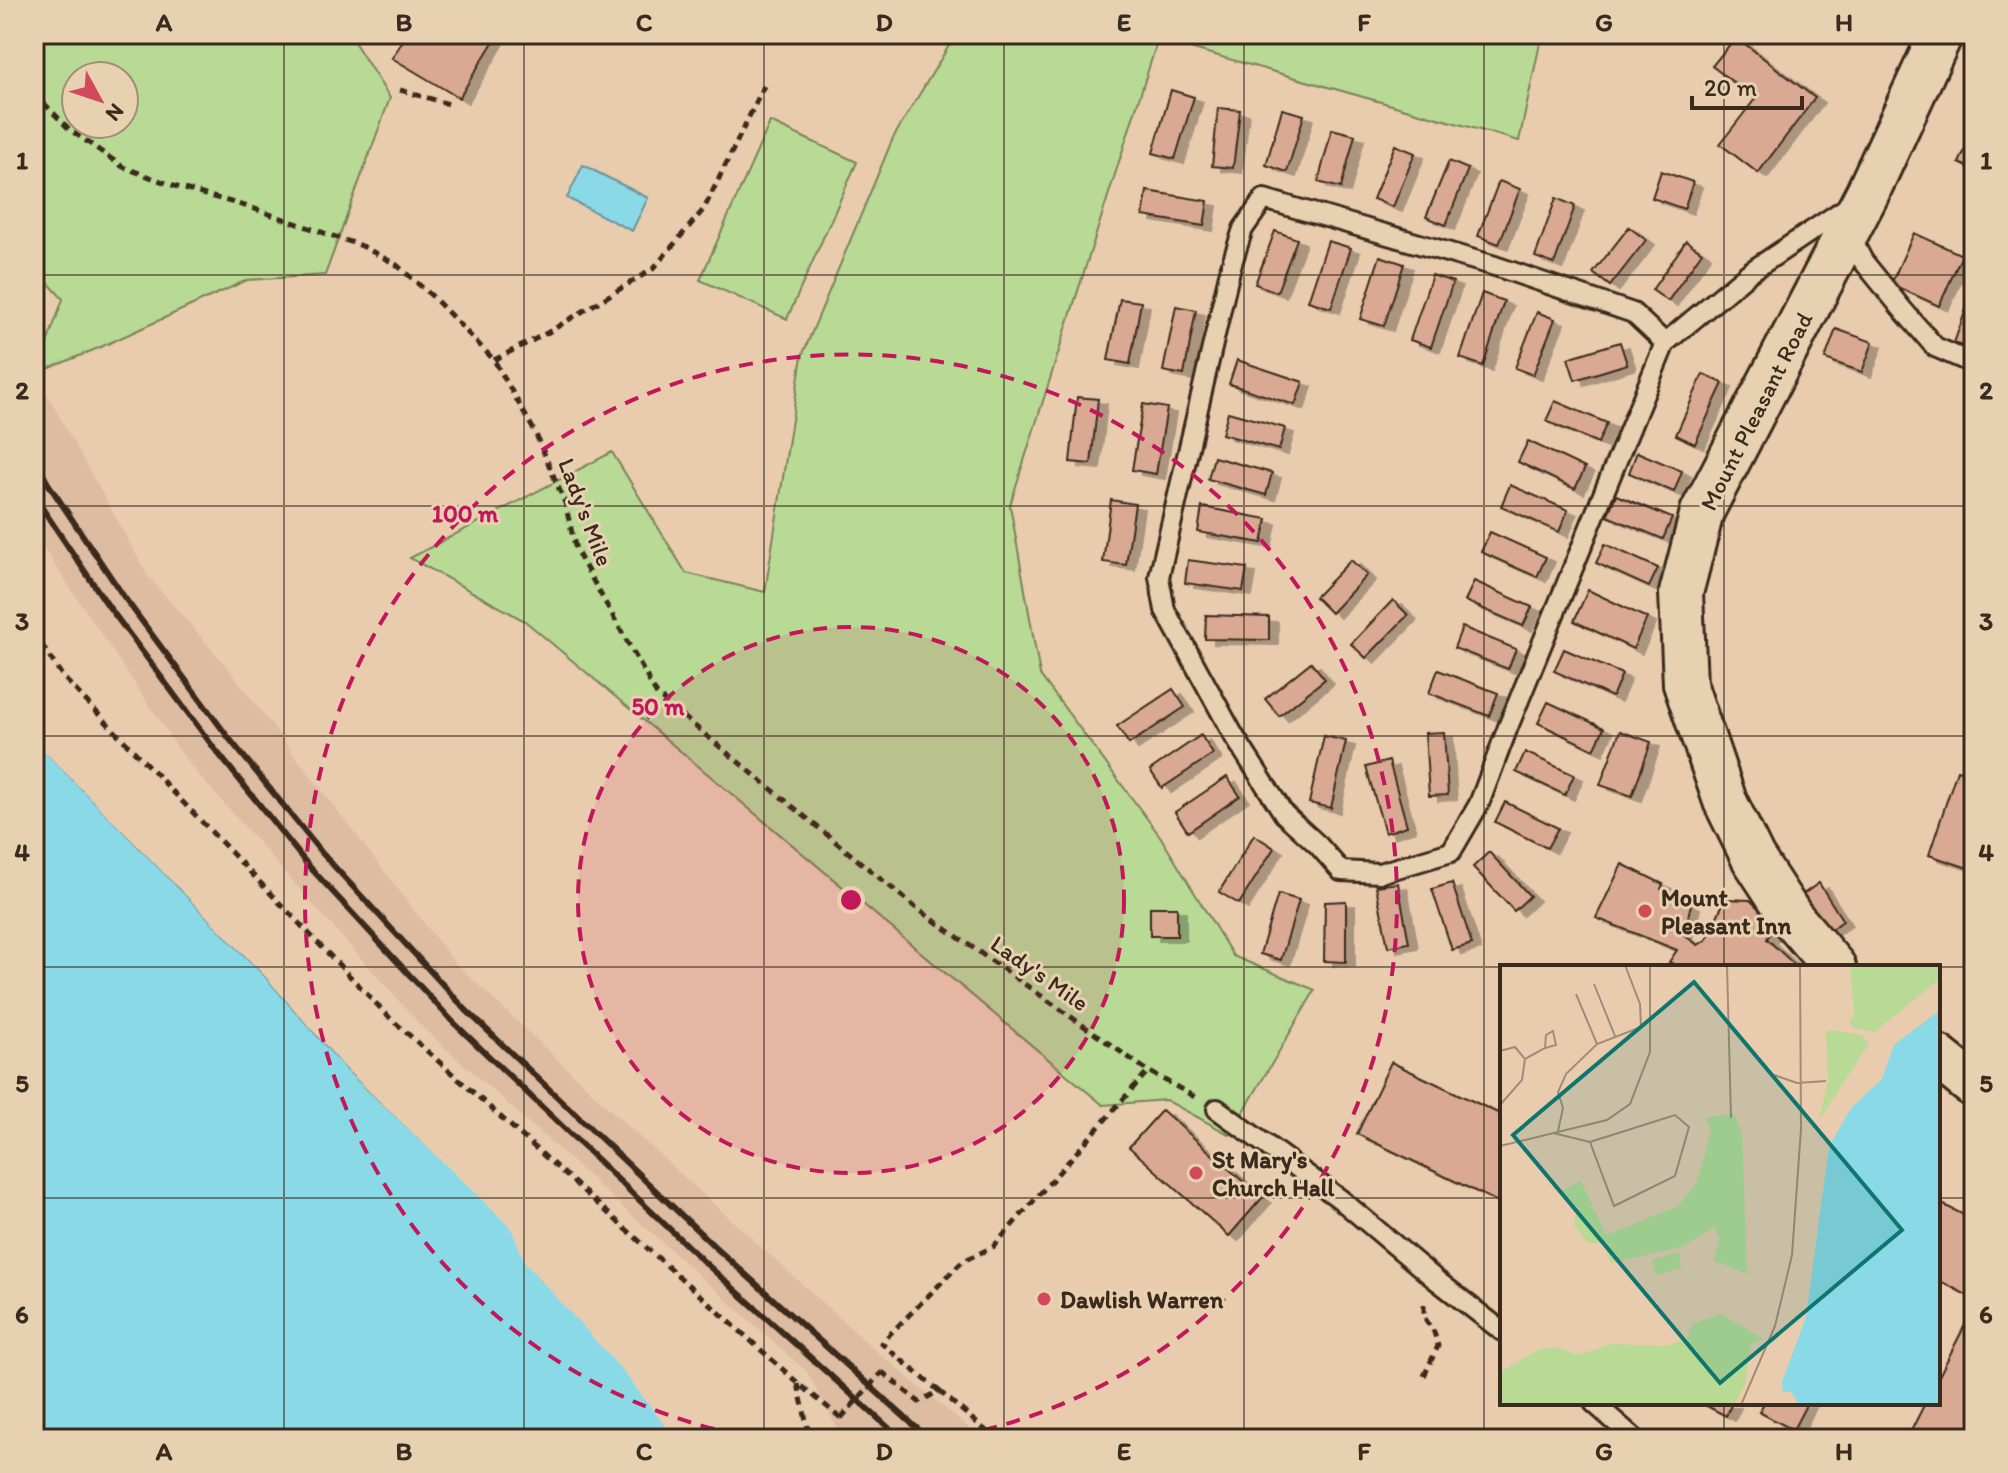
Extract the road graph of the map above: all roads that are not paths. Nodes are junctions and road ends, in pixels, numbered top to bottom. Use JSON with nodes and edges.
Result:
{"nodes":[{"id":1,"x":1941,"y":34,"type":"edge"},
{"id":2,"x":1867,"y":194,"type":"junction"},
{"id":3,"x":1848,"y":232,"type":"junction"},
{"id":4,"x":1665,"y":343,"type":"junction"},
{"id":5,"x":1974,"y":364,"type":"edge"},
{"id":6,"x":1832,"y":965,"type":"edge"},
{"id":7,"x":1940,"y":1059,"type":"edge"},
{"id":8,"x":1974,"y":1086,"type":"edge"},
{"id":9,"x":1217,"y":1109,"type":"road end"},
{"id":10,"x":1500,"y":1329,"type":"edge"},
{"id":11,"x":1596,"y":1405,"type":"edge"},
{"id":12,"x":1635,"y":1439,"type":"edge"}],
"edges":[{"from":1,"to":2,"type":"street","name":"Mount Pleasant Road"},
{"from":2,"to":3,"type":"street","name":"Mount Pleasant Road"},
{"from":2,"to":4,"type":"lane"},
{"from":3,"to":5,"type":"lane"},
{"from":3,"to":6,"type":"street","name":"Mount Pleasant Road"},
{"from":4,"to":4,"type":"lane"},
{"from":7,"to":8,"type":"street"},
{"from":9,"to":10,"type":"lane"},
{"from":11,"to":12,"type":"lane"}]}
